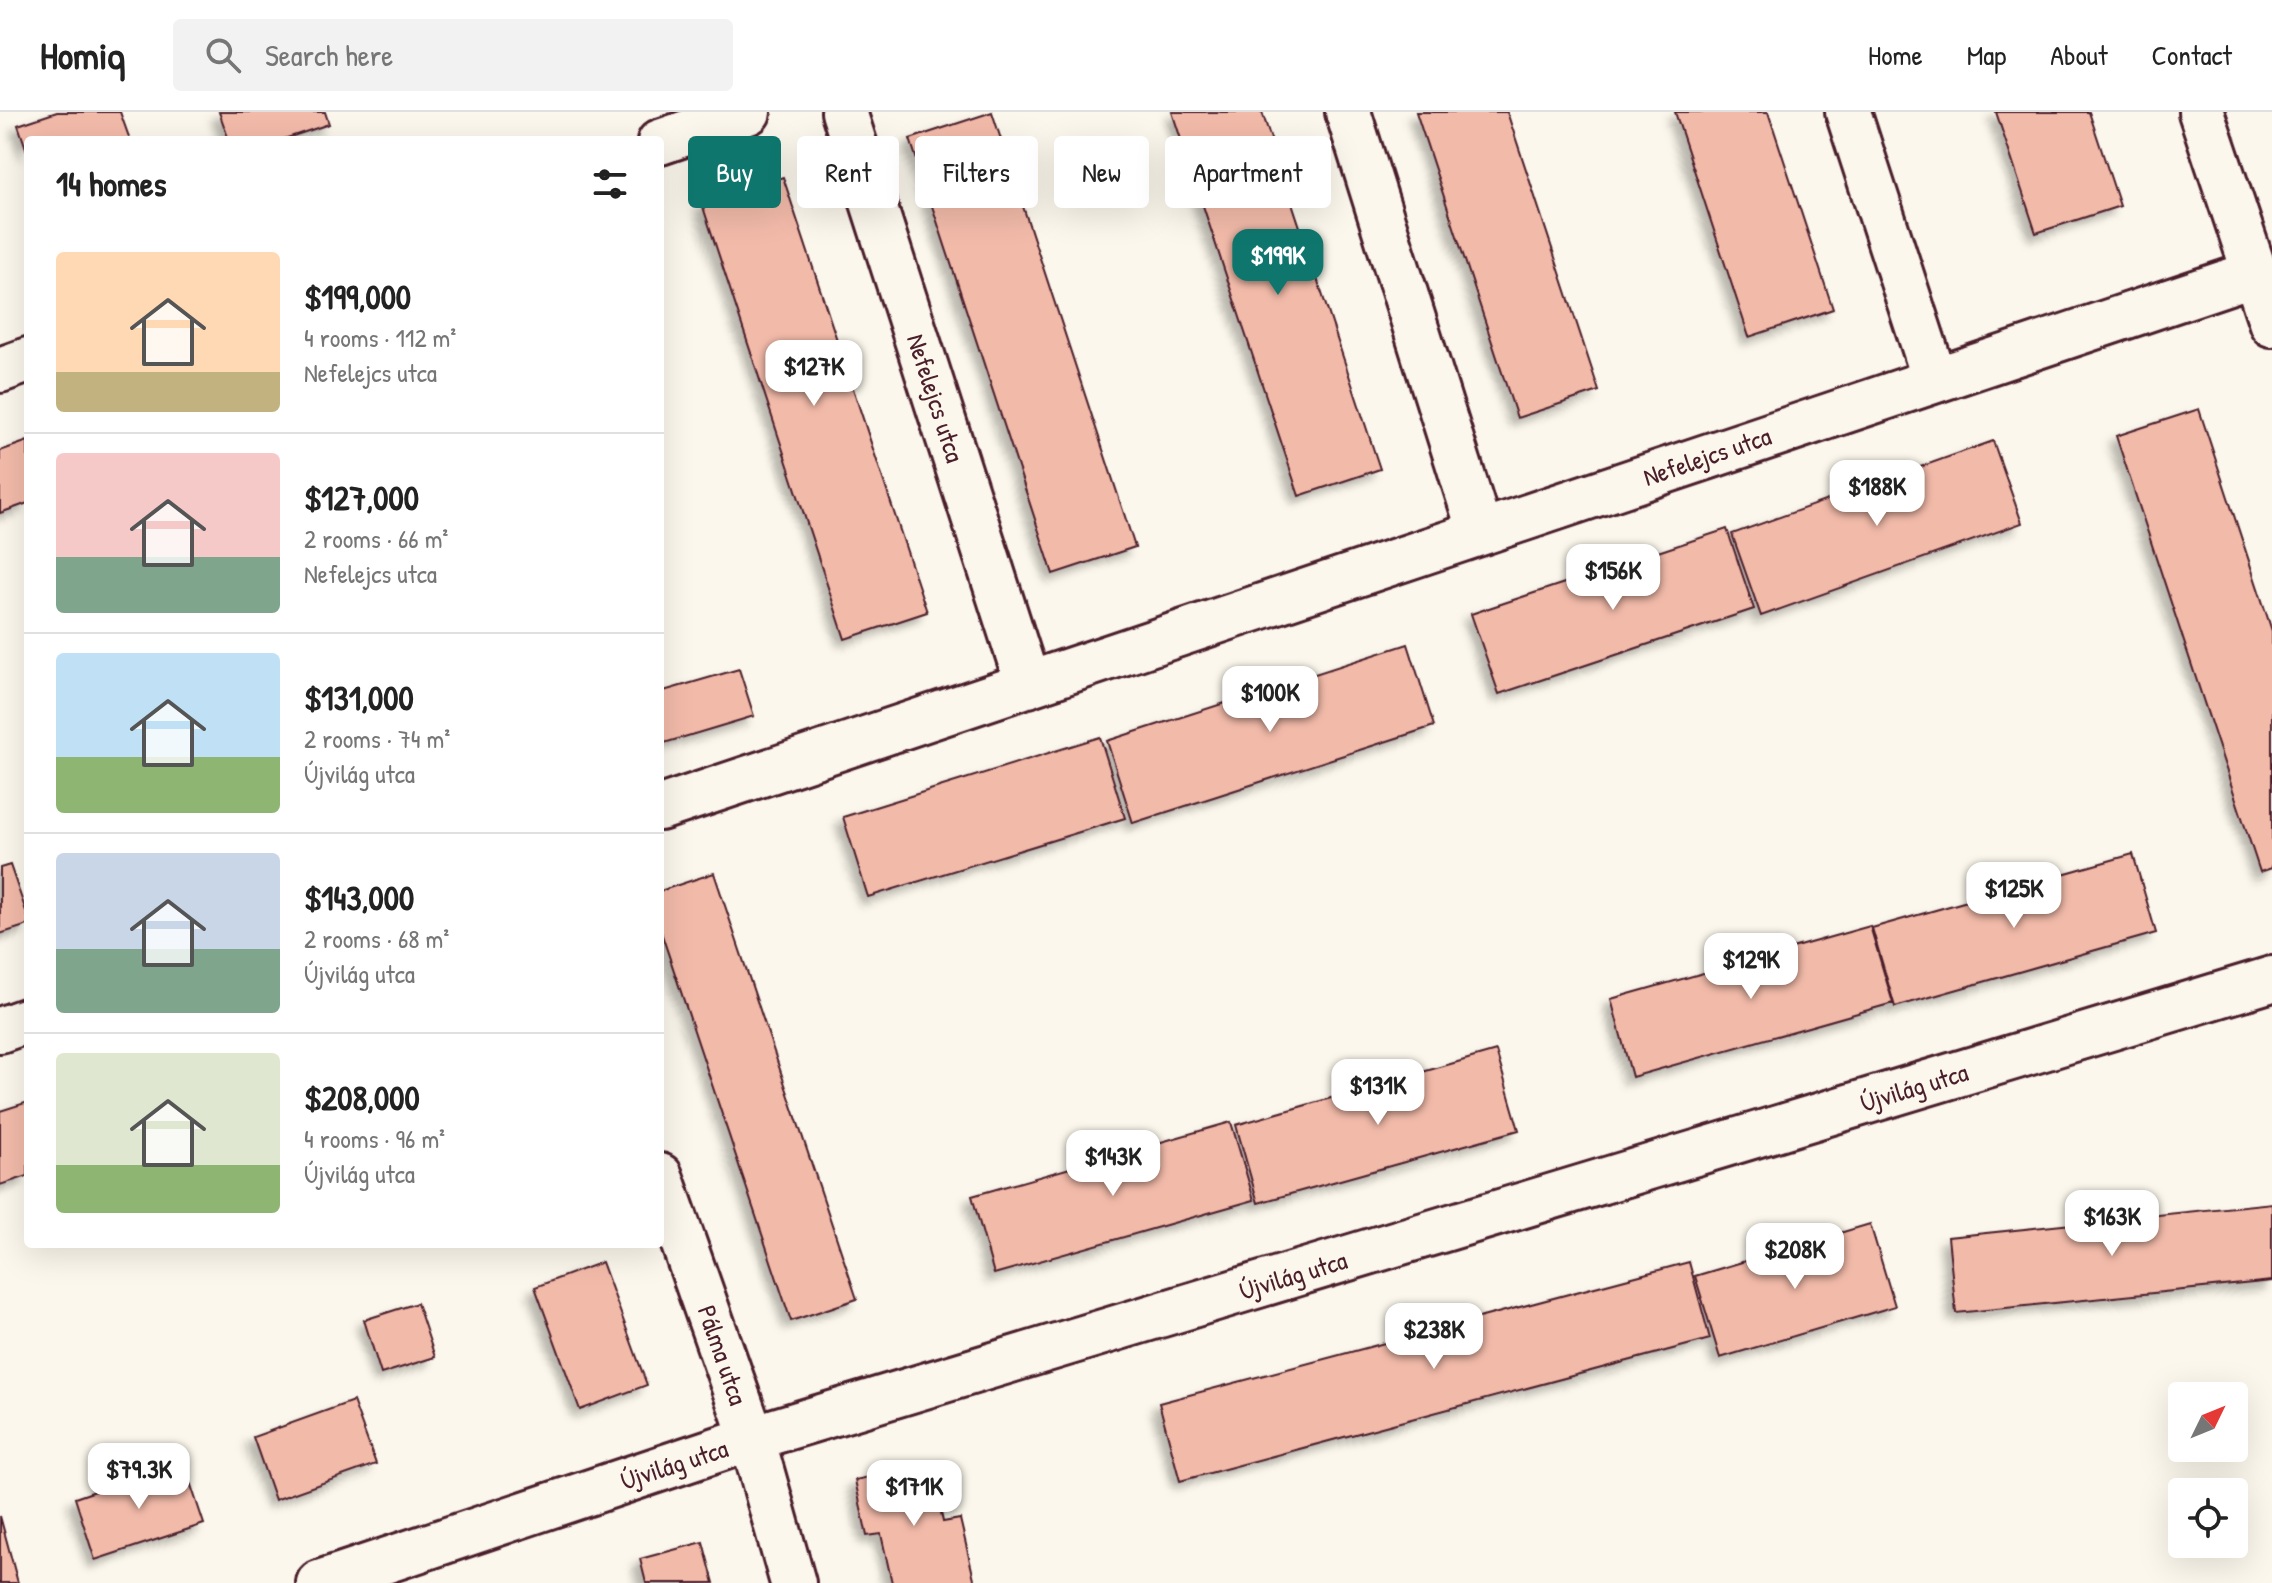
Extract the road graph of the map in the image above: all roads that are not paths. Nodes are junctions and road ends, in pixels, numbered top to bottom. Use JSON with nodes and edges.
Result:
{"nodes":[{"id":1,"x":748,"y":112,"type":"edge"},
{"id":2,"x":844,"y":112,"type":"edge"},
{"id":3,"x":1348,"y":112,"type":"edge"},
{"id":4,"x":1848,"y":112,"type":"edge"},
{"id":5,"x":2201,"y":112,"type":"edge"},
{"id":6,"x":664,"y":141,"type":"edge"},
{"id":7,"x":2255,"y":273,"type":"junction"},
{"id":8,"x":2272,"y":324,"type":"edge"},
{"id":9,"x":24,"y":361,"type":"edge"},
{"id":10,"x":0,"y":370,"type":"edge"},
{"id":11,"x":1935,"y":380,"type":"junction"},
{"id":12,"x":1480,"y":532,"type":"junction"},
{"id":13,"x":1028,"y":685,"type":"junction"},
{"id":14,"x":664,"y":807,"type":"edge"},
{"id":15,"x":2272,"y":979,"type":"edge"},
{"id":16,"x":24,"y":1021,"type":"edge"},
{"id":17,"x":0,"y":1030,"type":"edge"},
{"id":18,"x":664,"y":1187,"type":"edge"},
{"id":19,"x":752,"y":1438,"type":"junction"},
{"id":20,"x":319,"y":1583,"type":"edge"},
{"id":21,"x":793,"y":1583,"type":"edge"}],
"edges":[{"from":1,"to":6,"type":"street"},
{"from":2,"to":13,"type":"street","name":"Nefelejcs utca"},
{"from":3,"to":12,"type":"street"},
{"from":4,"to":11,"type":"street"},
{"from":5,"to":7,"type":"street"},
{"from":7,"to":8,"type":"street"},
{"from":7,"to":11,"type":"street","name":"Nefelejcs utca"},
{"from":9,"to":10,"type":"street"},
{"from":11,"to":12,"type":"street","name":"Nefelejcs utca"},
{"from":12,"to":13,"type":"street","name":"Nefelejcs utca"},
{"from":13,"to":14,"type":"street","name":"Nefelejcs utca"},
{"from":15,"to":19,"type":"street","name":"Újvilág utca"},
{"from":16,"to":17,"type":"street"},
{"from":18,"to":19,"type":"street","name":"Pálma utca"},
{"from":19,"to":20,"type":"street","name":"Újvilág utca"},
{"from":19,"to":21,"type":"street","name":"Pálma utca"}]}
